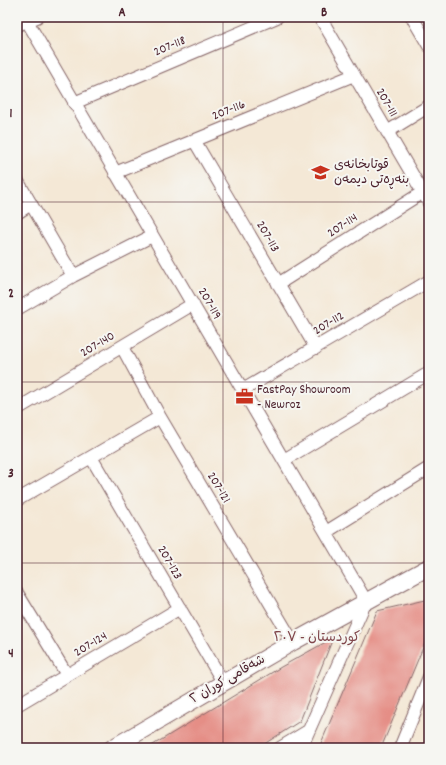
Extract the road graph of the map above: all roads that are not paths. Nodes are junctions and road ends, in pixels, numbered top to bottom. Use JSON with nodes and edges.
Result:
{"nodes":[{"id":1,"x":277,"y":17,"type":"edge"},
{"id":2,"x":320,"y":17,"type":"edge"},
{"id":3,"x":412,"y":17,"type":"edge"},
{"id":4,"x":27,"y":21,"type":"edge"},
{"id":5,"x":429,"y":46,"type":"edge"},
{"id":6,"x":354,"y":75,"type":"junction"},
{"id":7,"x":74,"y":103,"type":"junction"},
{"id":8,"x":429,"y":106,"type":"edge"},
{"id":9,"x":387,"y":132,"type":"junction"},
{"id":10,"x":194,"y":140,"type":"junction"},
{"id":11,"x":115,"y":174,"type":"junction"},
{"id":12,"x":17,"y":180,"type":"edge"},
{"id":13,"x":423,"y":192,"type":"junction"},
{"id":14,"x":429,"y":203,"type":"edge"},
{"id":15,"x":31,"y":204,"type":"junction"},
{"id":16,"x":17,"y":213,"type":"edge"},
{"id":17,"x":152,"y":236,"type":"junction"},
{"id":18,"x":73,"y":276,"type":"junction"},
{"id":19,"x":429,"y":281,"type":"edge"},
{"id":20,"x":278,"y":284,"type":"junction"},
{"id":21,"x":193,"y":304,"type":"junction"},
{"id":22,"x":17,"y":309,"type":"edge"},
{"id":23,"x":122,"y":347,"type":"junction"},
{"id":24,"x":316,"y":348,"type":"junction"},
{"id":25,"x":429,"y":373,"type":"edge"},
{"id":26,"x":243,"y":390,"type":"junction"},
{"id":27,"x":17,"y":409,"type":"edge"},
{"id":28,"x":160,"y":417,"type":"junction"},
{"id":29,"x":91,"y":457,"type":"junction"},
{"id":30,"x":284,"y":460,"type":"junction"},
{"id":31,"x":429,"y":468,"type":"edge"},
{"id":32,"x":17,"y":500,"type":"edge"},
{"id":33,"x":326,"y":532,"type":"junction"},
{"id":34,"x":429,"y":567,"type":"edge"},
{"id":35,"x":17,"y":593,"type":"edge"},
{"id":36,"x":366,"y":602,"type":"junction"},
{"id":37,"x":180,"y":608,"type":"junction"},
{"id":38,"x":293,"y":642,"type":"junction"},
{"id":39,"x":67,"y":675,"type":"junction"},
{"id":40,"x":429,"y":676,"type":"edge"},
{"id":41,"x":223,"y":682,"type":"junction"},
{"id":42,"x":426,"y":693,"type":"edge"},
{"id":43,"x":17,"y":705,"type":"edge"},
{"id":44,"x":308,"y":731,"type":"junction"},
{"id":45,"x":112,"y":748,"type":"edge"},
{"id":46,"x":280,"y":748,"type":"edge"},
{"id":47,"x":301,"y":748,"type":"edge"},
{"id":48,"x":400,"y":748,"type":"edge"}],
"edges":[{"from":1,"to":7,"type":"street","name":"207-118"},
{"from":2,"to":6,"type":"street","name":"207-111"},
{"from":3,"to":5,"type":"street"},
{"from":4,"to":7,"type":"street","name":"207-119"},
{"from":6,"to":9,"type":"street","name":"207-111"},
{"from":6,"to":10,"type":"street","name":"207-116"},
{"from":7,"to":11,"type":"street","name":"207-119"},
{"from":8,"to":9,"type":"street"},
{"from":9,"to":13,"type":"street","name":"207-111"},
{"from":10,"to":11,"type":"street","name":"207-116"},
{"from":10,"to":20,"type":"street","name":"207-113"},
{"from":11,"to":17,"type":"street","name":"207-119"},
{"from":12,"to":15,"type":"street"},
{"from":13,"to":14,"type":"street","name":"207-111"},
{"from":13,"to":20,"type":"street","name":"207-114"},
{"from":15,"to":16,"type":"street"},
{"from":15,"to":18,"type":"street"},
{"from":17,"to":18,"type":"street"},
{"from":17,"to":21,"type":"street","name":"207-119"},
{"from":18,"to":22,"type":"street"},
{"from":19,"to":24,"type":"street","name":"207-112"},
{"from":20,"to":24,"type":"street","name":"207-113"},
{"from":21,"to":23,"type":"street","name":"207-140"},
{"from":21,"to":26,"type":"street","name":"207-119"},
{"from":23,"to":27,"type":"street","name":"207-140"},
{"from":23,"to":28,"type":"street","name":"207-121"},
{"from":24,"to":26,"type":"street","name":"207-112"},
{"from":25,"to":30,"type":"street"},
{"from":26,"to":30,"type":"street","name":"207-119"},
{"from":28,"to":29,"type":"street"},
{"from":28,"to":38,"type":"street","name":"207-121"},
{"from":29,"to":32,"type":"street"},
{"from":29,"to":37,"type":"street","name":"207-123"},
{"from":30,"to":33,"type":"street","name":"207-119"},
{"from":31,"to":33,"type":"street"},
{"from":33,"to":36,"type":"street","name":"207-119"},
{"from":34,"to":36,"type":"street","name":"شەقامی کوران ٢"},
{"from":35,"to":39,"type":"street"},
{"from":36,"to":38,"type":"street","name":"شەقامی کوران ٢"},
{"from":36,"to":44,"type":"street"},
{"from":37,"to":39,"type":"street","name":"207-124"},
{"from":37,"to":41,"type":"street","name":"207-123"},
{"from":38,"to":41,"type":"street","name":"شەقامی کوران ٢"},
{"from":39,"to":43,"type":"street","name":"207-124"},
{"from":40,"to":42,"type":"street"},
{"from":41,"to":45,"type":"street","name":"شەقامی کوران ٢"},
{"from":42,"to":48,"type":"street"},
{"from":44,"to":46,"type":"street"},
{"from":44,"to":47,"type":"street"}]}
